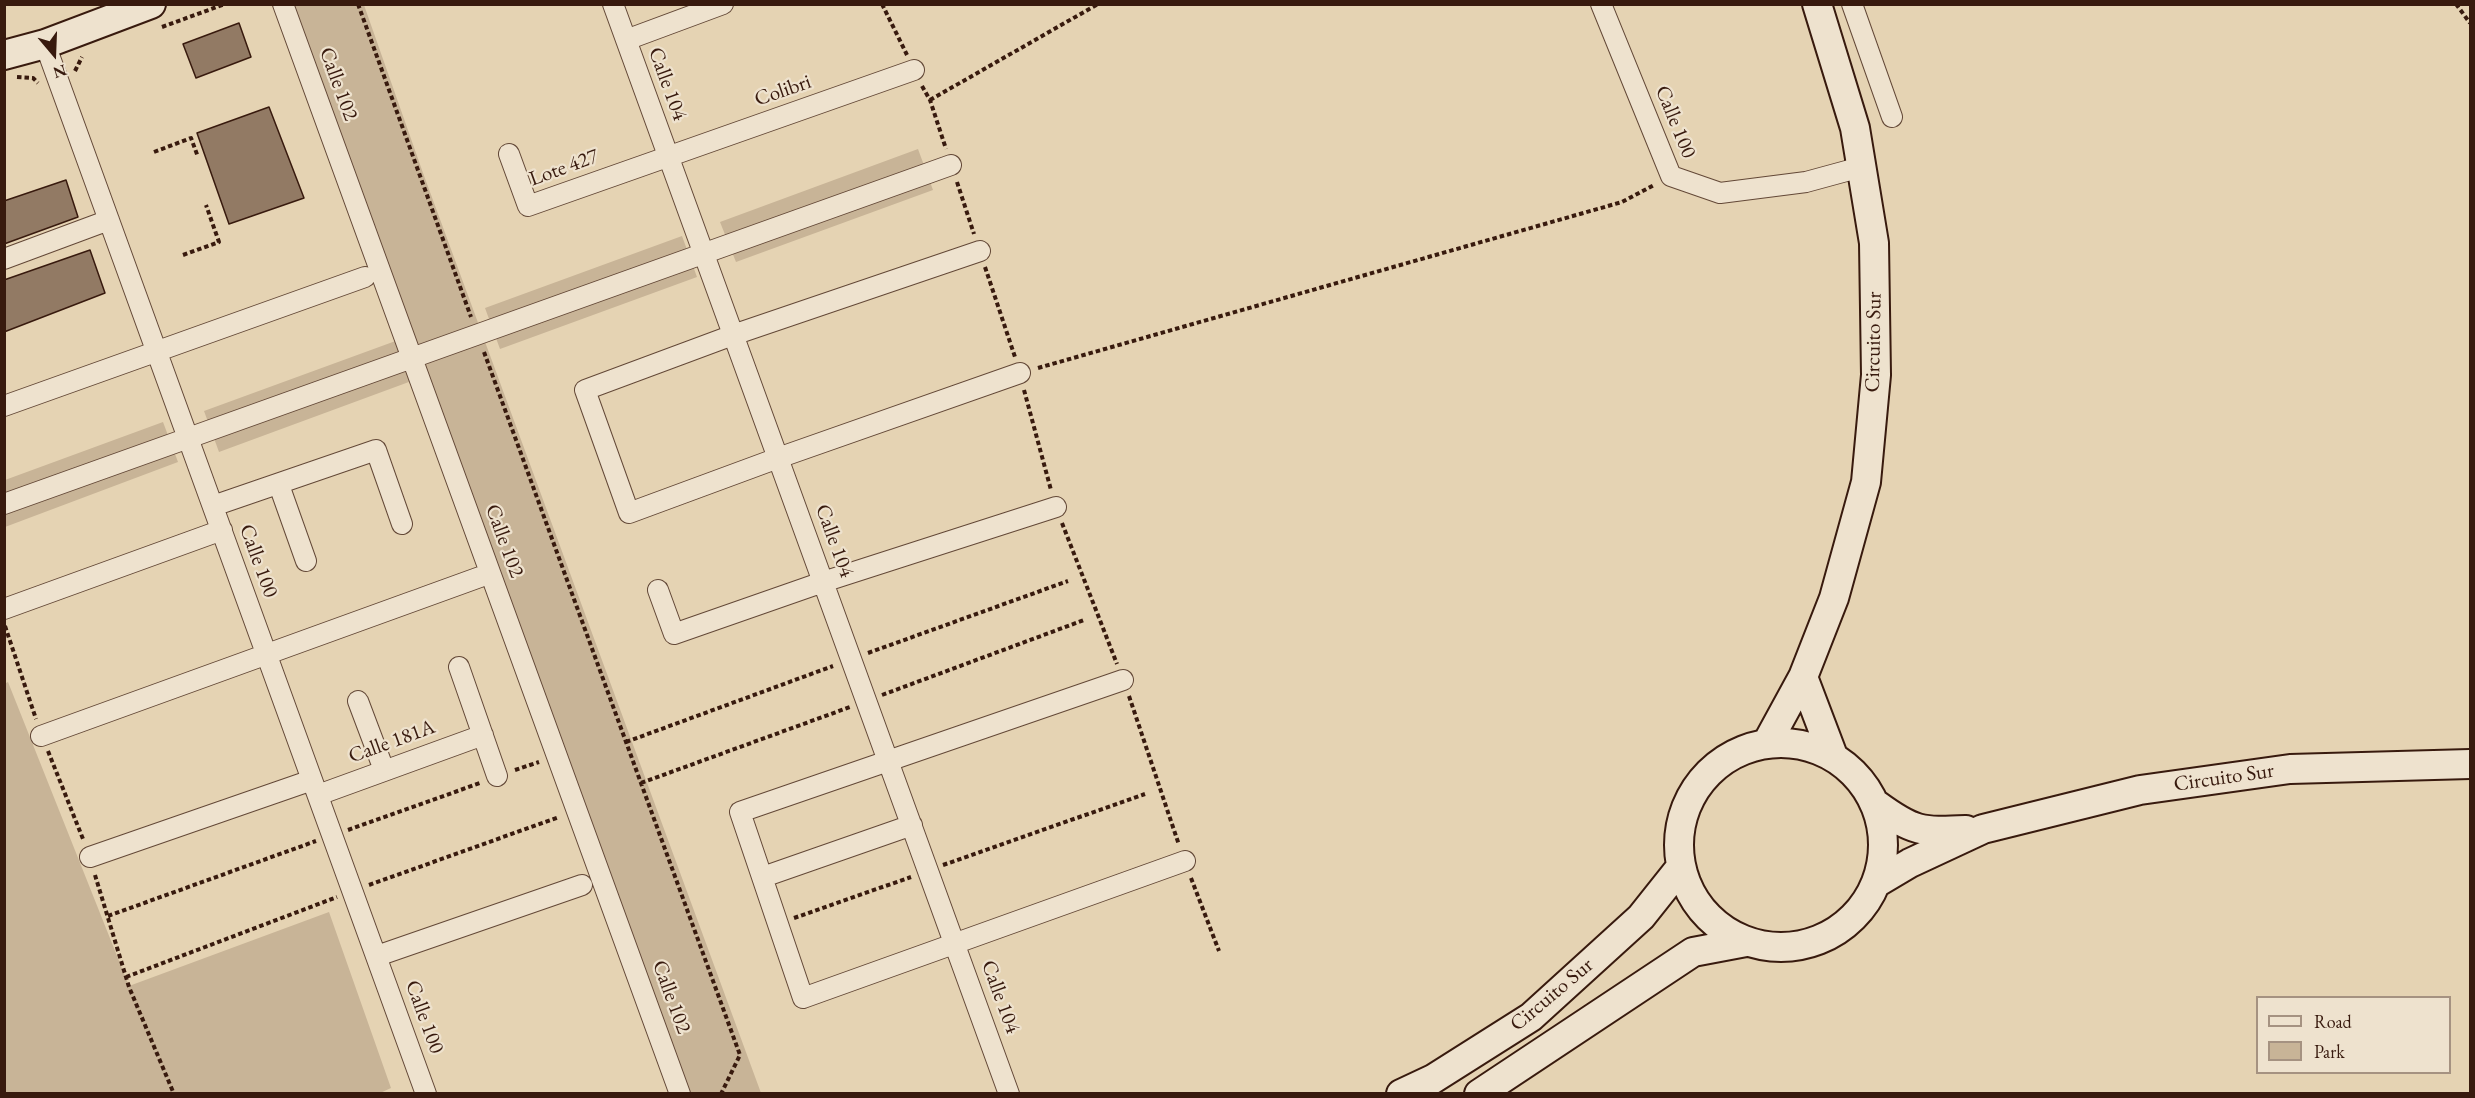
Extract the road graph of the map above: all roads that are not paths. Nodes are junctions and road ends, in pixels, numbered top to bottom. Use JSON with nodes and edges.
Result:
{"nodes":[{"id":1,"x":151,"y":4,"type":"edge"},
{"id":2,"x":283,"y":4,"type":"edge"},
{"id":3,"x":613,"y":4,"type":"edge"},
{"id":4,"x":723,"y":4,"type":"edge"},
{"id":5,"x":1601,"y":4,"type":"edge"},
{"id":6,"x":1817,"y":4,"type":"edge"},
{"id":7,"x":1852,"y":4,"type":"edge"},
{"id":8,"x":626,"y":40,"type":"junction"},
{"id":9,"x":45,"y":44,"type":"junction"},
{"id":10,"x":10,"y":66,"type":"edge"},
{"id":11,"x":915,"y":70,"type":"road end"},
{"id":12,"x":1892,"y":117,"type":"dead end"},
{"id":13,"x":509,"y":154,"type":"dead end"},
{"id":14,"x":668,"y":156,"type":"junction"},
{"id":15,"x":951,"y":165,"type":"road end"},
{"id":16,"x":1861,"y":167,"type":"junction"},
{"id":17,"x":109,"y":220,"type":"junction"},
{"id":18,"x":980,"y":252,"type":"road end"},
{"id":19,"x":704,"y":254,"type":"junction"},
{"id":20,"x":4,"y":259,"type":"edge"},
{"id":21,"x":365,"y":277,"type":"dead end"},
{"id":22,"x":734,"y":335,"type":"junction"},
{"id":23,"x":157,"y":351,"type":"junction"},
{"id":24,"x":412,"y":357,"type":"junction"},
{"id":25,"x":1020,"y":373,"type":"road end"},
{"id":26,"x":4,"y":406,"type":"edge"},
{"id":27,"x":189,"y":439,"type":"junction"},
{"id":28,"x":778,"y":458,"type":"junction"},
{"id":29,"x":279,"y":485,"type":"junction"},
{"id":30,"x":4,"y":504,"type":"edge"},
{"id":31,"x":213,"y":506,"type":"junction"},
{"id":32,"x":1056,"y":507,"type":"road end"},
{"id":33,"x":402,"y":524,"type":"dead end"},
{"id":34,"x":222,"y":530,"type":"junction"},
{"id":35,"x":306,"y":561,"type":"dead end"},
{"id":36,"x":480,"y":577,"type":"dead end"},
{"id":37,"x":823,"y":582,"type":"junction"},
{"id":38,"x":658,"y":590,"type":"dead end"},
{"id":39,"x":4,"y":609,"type":"edge"},
{"id":40,"x":266,"y":653,"type":"junction"},
{"id":41,"x":459,"y":667,"type":"dead end"},
{"id":42,"x":1803,"y":677,"type":"junction"},
{"id":43,"x":1123,"y":680,"type":"road end"},
{"id":44,"x":358,"y":701,"type":"dead end"},
{"id":45,"x":483,"y":735,"type":"junction"},
{"id":46,"x":41,"y":736,"type":"dead end"},
{"id":47,"x":1767,"y":743,"type":"junction"},
{"id":48,"x":1833,"y":756,"type":"junction"},
{"id":49,"x":888,"y":760,"type":"junction"},
{"id":50,"x":2470,"y":764,"type":"edge"},
{"id":51,"x":384,"y":770,"type":"junction"},
{"id":52,"x":497,"y":776,"type":"dead end"},
{"id":53,"x":315,"y":787,"type":"junction"},
{"id":54,"x":1877,"y":806,"type":"junction"},
{"id":55,"x":912,"y":825,"type":"junction"},
{"id":56,"x":1983,"y":829,"type":"junction"},
{"id":57,"x":90,"y":857,"type":"dead end"},
{"id":58,"x":1185,"y":861,"type":"road end"},
{"id":59,"x":1680,"y":868,"type":"junction"},
{"id":60,"x":763,"y":877,"type":"junction"},
{"id":61,"x":1878,"y":882,"type":"junction"},
{"id":62,"x":582,"y":885,"type":"dead end"},
{"id":63,"x":1746,"y":942,"type":"junction"},
{"id":64,"x":955,"y":944,"type":"junction"},
{"id":65,"x":377,"y":956,"type":"junction"},
{"id":66,"x":426,"y":1094,"type":"edge"},
{"id":67,"x":680,"y":1094,"type":"edge"},
{"id":68,"x":1009,"y":1094,"type":"edge"},
{"id":69,"x":1401,"y":1094,"type":"edge"},
{"id":70,"x":1479,"y":1094,"type":"edge"}],
"edges":[{"from":1,"to":9,"type":"street"},
{"from":2,"to":24,"type":"street","name":"Calle 102"},
{"from":3,"to":8,"type":"street","name":"Calle 104"},
{"from":4,"to":8,"type":"street"},
{"from":5,"to":16,"type":"street","name":"Calle 100"},
{"from":6,"to":16,"type":"street","name":"Circuito Sur"},
{"from":7,"to":12,"type":"street"},
{"from":8,"to":14,"type":"street","name":"Calle 104"},
{"from":9,"to":10,"type":"street"},
{"from":9,"to":17,"type":"street","name":"Calle 100"},
{"from":11,"to":14,"type":"street","name":"Colibri"},
{"from":13,"to":14,"type":"street","name":"Lote 427"},
{"from":14,"to":19,"type":"street","name":"Calle 104"},
{"from":15,"to":19,"type":"street"},
{"from":16,"to":42,"type":"street","name":"Circuito Sur"},
{"from":17,"to":20,"type":"street"},
{"from":17,"to":23,"type":"street","name":"Calle 100"},
{"from":18,"to":22,"type":"street"},
{"from":19,"to":22,"type":"street","name":"Calle 104"},
{"from":19,"to":24,"type":"street"},
{"from":21,"to":23,"type":"street"},
{"from":22,"to":28,"type":"street","name":"Calle 104"},
{"from":22,"to":28,"type":"street"},
{"from":23,"to":26,"type":"street"},
{"from":23,"to":27,"type":"street","name":"Calle 100"},
{"from":24,"to":27,"type":"street"},
{"from":24,"to":67,"type":"street","name":"Calle 102"},
{"from":25,"to":28,"type":"street"},
{"from":27,"to":30,"type":"street"},
{"from":27,"to":31,"type":"street","name":"Calle 100"},
{"from":28,"to":37,"type":"street","name":"Calle 104"},
{"from":29,"to":31,"type":"street"},
{"from":29,"to":33,"type":"street"},
{"from":29,"to":35,"type":"street"},
{"from":31,"to":34,"type":"street","name":"Calle 100"},
{"from":32,"to":37,"type":"street"},
{"from":34,"to":39,"type":"street"},
{"from":34,"to":40,"type":"street","name":"Calle 100"},
{"from":36,"to":40,"type":"street"},
{"from":37,"to":38,"type":"street"},
{"from":37,"to":49,"type":"street","name":"Calle 104"},
{"from":40,"to":46,"type":"street"},
{"from":40,"to":53,"type":"street","name":"Calle 100"},
{"from":41,"to":45,"type":"street"},
{"from":42,"to":47,"type":"street","name":"Circuito Sur"},
{"from":42,"to":48,"type":"street"},
{"from":43,"to":49,"type":"street"},
{"from":44,"to":51,"type":"street"},
{"from":45,"to":51,"type":"street","name":"Calle 181A"},
{"from":45,"to":52,"type":"street"},
{"from":47,"to":48,"type":"street"},
{"from":47,"to":59,"type":"street"},
{"from":48,"to":54,"type":"street"},
{"from":49,"to":55,"type":"street","name":"Calle 104"},
{"from":49,"to":60,"type":"street"},
{"from":50,"to":56,"type":"street","name":"Circuito Sur"},
{"from":51,"to":53,"type":"street","name":"Calle 181A"},
{"from":53,"to":57,"type":"street","name":"Calle 181A"},
{"from":53,"to":65,"type":"street","name":"Calle 100"},
{"from":54,"to":56,"type":"street","name":"Circuito Sur"},
{"from":54,"to":61,"type":"street"},
{"from":55,"to":60,"type":"street"},
{"from":55,"to":64,"type":"street","name":"Calle 104"},
{"from":56,"to":61,"type":"street","name":"Circuito Sur"},
{"from":58,"to":64,"type":"street"},
{"from":59,"to":63,"type":"street"},
{"from":59,"to":69,"type":"street","name":"Circuito Sur"},
{"from":60,"to":64,"type":"street"},
{"from":61,"to":63,"type":"street"},
{"from":62,"to":65,"type":"street"},
{"from":63,"to":70,"type":"street","name":"Circuito Sur"},
{"from":64,"to":68,"type":"street","name":"Calle 104"},
{"from":65,"to":66,"type":"street","name":"Calle 100"}]}
